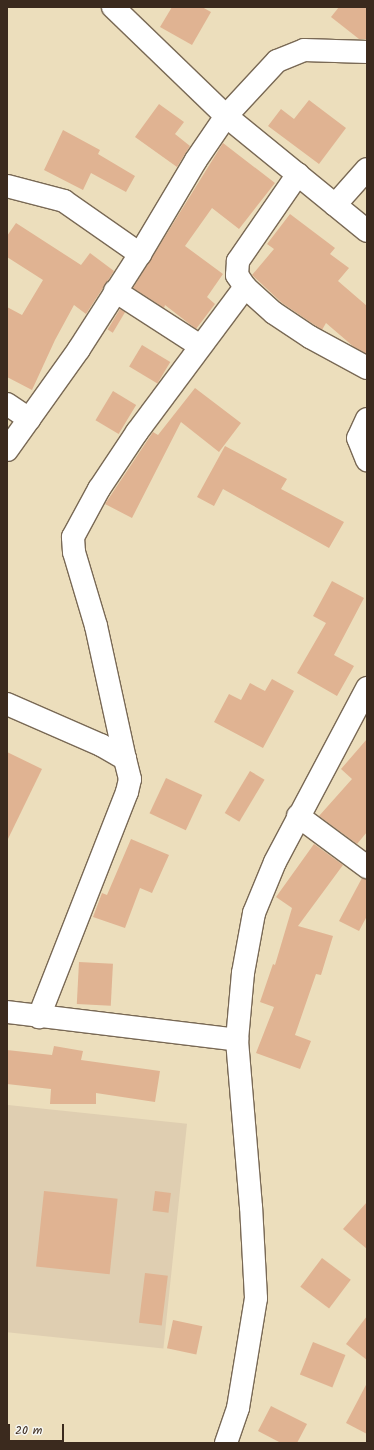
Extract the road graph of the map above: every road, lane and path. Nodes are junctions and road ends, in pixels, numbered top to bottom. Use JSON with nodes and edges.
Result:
{"nodes":[{"id":1,"x":113,"y":7,"type":"edge"},
{"id":2,"x":367,"y":52,"type":"edge"},
{"id":3,"x":226,"y":116,"type":"junction"},
{"id":4,"x":367,"y":169,"type":"edge"},
{"id":5,"x":298,"y":174,"type":"junction"},
{"id":6,"x":7,"y":186,"type":"edge"},
{"id":7,"x":334,"y":205,"type":"junction"},
{"id":8,"x":367,"y":231,"type":"edge"},
{"id":9,"x":140,"y":254,"type":"junction"},
{"id":10,"x":245,"y":287,"type":"junction"},
{"id":11,"x":115,"y":291,"type":"junction"},
{"id":12,"x":200,"y":346,"type":"junction"},
{"id":13,"x":367,"y":368,"type":"edge"},
{"id":14,"x":7,"y":404,"type":"edge"},
{"id":15,"x":29,"y":419,"type":"junction"},
{"id":16,"x":367,"y":419,"type":"edge"},
{"id":17,"x":7,"y":450,"type":"edge"},
{"id":18,"x":367,"y":460,"type":"edge"},
{"id":19,"x":367,"y":688,"type":"edge"},
{"id":20,"x":7,"y":704,"type":"edge"},
{"id":21,"x":125,"y":759,"type":"junction"},
{"id":22,"x":298,"y":816,"type":"junction"},
{"id":23,"x":367,"y":867,"type":"edge"},
{"id":24,"x":7,"y":1012,"type":"edge"},
{"id":25,"x":39,"y":1017,"type":"junction"},
{"id":26,"x":237,"y":1040,"type":"junction"},
{"id":27,"x":226,"y":1443,"type":"edge"}],
"edges":[{"from":1,"to":3,"type":"street"},
{"from":2,"to":3,"type":"street"},
{"from":3,"to":5,"type":"street"},
{"from":3,"to":9,"type":"street"},
{"from":4,"to":7,"type":"street"},
{"from":5,"to":7,"type":"street"},
{"from":5,"to":10,"type":"street"},
{"from":6,"to":9,"type":"street"},
{"from":7,"to":8,"type":"street"},
{"from":9,"to":11,"type":"street"},
{"from":10,"to":12,"type":"street"},
{"from":10,"to":13,"type":"street"},
{"from":11,"to":12,"type":"street"},
{"from":11,"to":15,"type":"street"},
{"from":12,"to":21,"type":"street"},
{"from":14,"to":15,"type":"street"},
{"from":15,"to":17,"type":"street"},
{"from":16,"to":18,"type":"street"},
{"from":19,"to":22,"type":"street"},
{"from":20,"to":21,"type":"street"},
{"from":21,"to":25,"type":"street"},
{"from":22,"to":23,"type":"street"},
{"from":22,"to":26,"type":"street"},
{"from":24,"to":25,"type":"street"},
{"from":25,"to":26,"type":"street"},
{"from":26,"to":27,"type":"street"}]}
